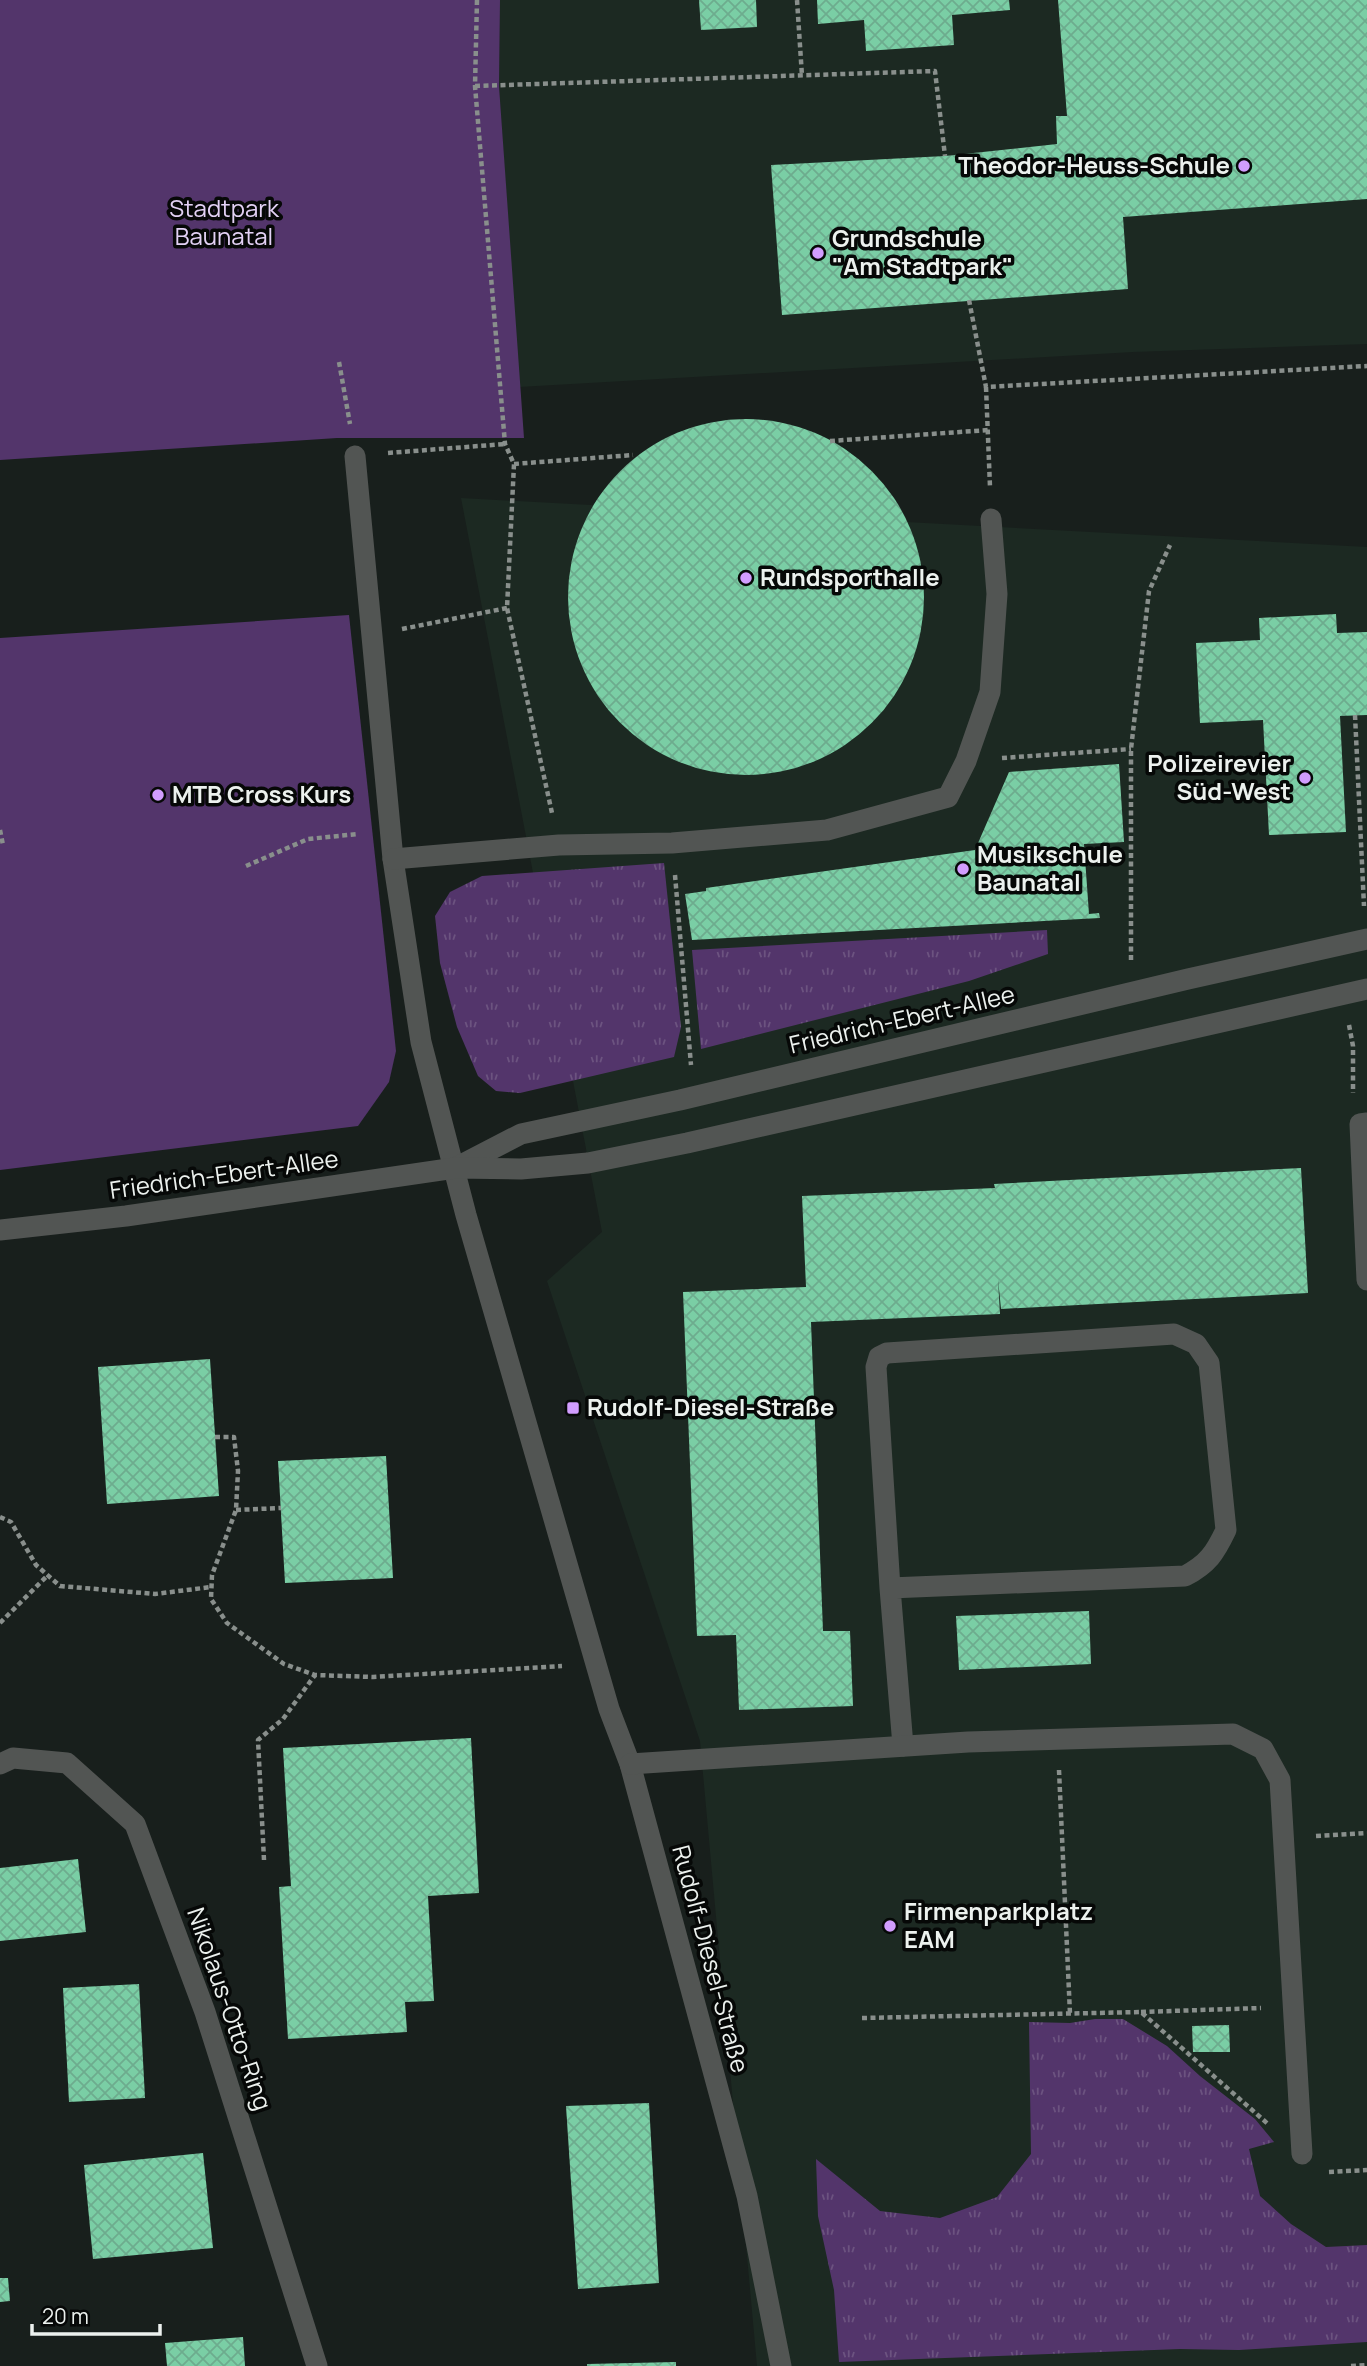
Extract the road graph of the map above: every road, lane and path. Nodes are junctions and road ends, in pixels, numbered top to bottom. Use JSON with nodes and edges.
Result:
{"nodes":[{"id":1,"x":477,"y":0,"type":"edge"},
{"id":2,"x":797,"y":0,"type":"edge"},
{"id":3,"x":802,"y":76,"type":"junction"},
{"id":4,"x":475,"y":86,"type":"junction"},
{"id":5,"x":945,"y":156,"type":"dead end"},
{"id":6,"x":969,"y":300,"type":"dead end"},
{"id":7,"x":339,"y":362,"type":"dead end"},
{"id":8,"x":1367,"y":366,"type":"edge"},
{"id":9,"x":986,"y":387,"type":"junction"},
{"id":10,"x":989,"y":430,"type":"junction"},
{"id":11,"x":831,"y":441,"type":"dead end"},
{"id":12,"x":505,"y":444,"type":"junction"},
{"id":13,"x":355,"y":456,"type":"junction"},
{"id":14,"x":633,"y":456,"type":"dead end"},
{"id":15,"x":514,"y":464,"type":"junction"},
{"id":16,"x":991,"y":519,"type":"joint"},
{"id":17,"x":1170,"y":545,"type":"dead end"},
{"id":18,"x":507,"y":608,"type":"junction"},
{"id":19,"x":371,"y":635,"type":"junction"},
{"id":20,"x":1355,"y":715,"type":"dead end"},
{"id":21,"x":1130,"y":750,"type":"junction"},
{"id":22,"x":966,"y":761,"type":"junction"},
{"id":23,"x":0,"y":830,"type":"edge"},
{"id":24,"x":390,"y":832,"type":"junction"},
{"id":25,"x":672,"y":843,"type":"junction"},
{"id":26,"x":3,"y":845,"type":"dead end"},
{"id":27,"x":559,"y":845,"type":"junction"},
{"id":28,"x":393,"y":859,"type":"junction"},
{"id":29,"x":246,"y":866,"type":"dead end"},
{"id":30,"x":1364,"y":912,"type":"dead end"},
{"id":31,"x":1367,"y":939,"type":"edge"},
{"id":32,"x":1131,"y":968,"type":"dead end"},
{"id":33,"x":1367,"y":989,"type":"edge"},
{"id":34,"x":1348,"y":1024,"type":"dead end"},
{"id":35,"x":691,"y":1070,"type":"dead end"},
{"id":36,"x":1363,"y":1124,"type":"edge"},
{"id":37,"x":455,"y":1168,"type":"junction"},
{"id":38,"x":0,"y":1230,"type":"edge"},
{"id":39,"x":1367,"y":1280,"type":"edge"},
{"id":40,"x":215,"y":1437,"type":"dead end"},
{"id":41,"x":281,"y":1508,"type":"dead end"},
{"id":42,"x":236,"y":1510,"type":"junction"},
{"id":43,"x":0,"y":1517,"type":"edge"},
{"id":44,"x":48,"y":1575,"type":"junction"},
{"id":45,"x":211,"y":1587,"type":"junction"},
{"id":46,"x":890,"y":1588,"type":"junction"},
{"id":47,"x":0,"y":1623,"type":"edge"},
{"id":48,"x":595,"y":1662,"type":"junction"},
{"id":49,"x":315,"y":1675,"type":"junction"},
{"id":50,"x":1057,"y":1740,"type":"junction"},
{"id":51,"x":903,"y":1746,"type":"junction"},
{"id":52,"x":630,"y":1764,"type":"junction"},
{"id":53,"x":0,"y":1765,"type":"edge"},
{"id":54,"x":1367,"y":1833,"type":"edge"},
{"id":55,"x":1283,"y":1838,"type":"junction"},
{"id":56,"x":264,"y":1860,"type":"dead end"},
{"id":57,"x":1294,"y":2006,"type":"junction"},
{"id":58,"x":1141,"y":2012,"type":"junction"},
{"id":59,"x":1070,"y":2014,"type":"junction"},
{"id":60,"x":862,"y":2018,"type":"dead end"},
{"id":61,"x":1302,"y":2154,"type":"junction"},
{"id":62,"x":1367,"y":2169,"type":"edge"},
{"id":63,"x":1367,"y":2365,"type":"edge"},
{"id":64,"x":317,"y":2366,"type":"edge"},
{"id":65,"x":781,"y":2366,"type":"edge"},
{"id":66,"x":1351,"y":2366,"type":"edge"}],
"edges":[{"from":1,"to":4,"type":"path"},
{"from":2,"to":3,"type":"path"},
{"from":3,"to":4,"type":"path"},
{"from":3,"to":5,"type":"path"},
{"from":4,"to":12,"type":"path"},
{"from":6,"to":9,"type":"path"},
{"from":7,"to":13,"type":"path"},
{"from":8,"to":9,"type":"path"},
{"from":9,"to":10,"type":"path"},
{"from":10,"to":11,"type":"path"},
{"from":10,"to":16,"type":"path"},
{"from":12,"to":13,"type":"path"},
{"from":12,"to":15,"type":"path"},
{"from":13,"to":19,"type":"street","name":"Rudolf-Diesel-Straße"},
{"from":14,"to":15,"type":"path"},
{"from":15,"to":18,"type":"path"},
{"from":16,"to":22,"type":"street"},
{"from":17,"to":21,"type":"path"},
{"from":18,"to":19,"type":"path"},
{"from":18,"to":27,"type":"path"},
{"from":19,"to":24,"type":"street","name":"Rudolf-Diesel-Straße"},
{"from":20,"to":30,"type":"path"},
{"from":21,"to":22,"type":"path"},
{"from":21,"to":32,"type":"path"},
{"from":22,"to":25,"type":"street"},
{"from":23,"to":26,"type":"path"},
{"from":24,"to":28,"type":"street","name":"Rudolf-Diesel-Straße"},
{"from":24,"to":29,"type":"path"},
{"from":25,"to":27,"type":"street"},
{"from":25,"to":35,"type":"path"},
{"from":27,"to":28,"type":"street"},
{"from":28,"to":37,"type":"street","name":"Rudolf-Diesel-Straße"},
{"from":31,"to":37,"type":"street","name":"Friedrich-Ebert-Allee"},
{"from":33,"to":37,"type":"street","name":"Friedrich-Ebert-Allee"},
{"from":34,"to":36,"type":"path"},
{"from":36,"to":39,"type":"street"},
{"from":37,"to":38,"type":"street","name":"Friedrich-Ebert-Allee"},
{"from":37,"to":48,"type":"street","name":"Rudolf-Diesel-Straße"},
{"from":40,"to":42,"type":"path"},
{"from":41,"to":42,"type":"path"},
{"from":42,"to":45,"type":"path"},
{"from":43,"to":44,"type":"path"},
{"from":44,"to":45,"type":"path"},
{"from":44,"to":47,"type":"path"},
{"from":45,"to":49,"type":"path"},
{"from":46,"to":46,"type":"street"},
{"from":46,"to":51,"type":"street"},
{"from":48,"to":49,"type":"path"},
{"from":48,"to":52,"type":"street","name":"Rudolf-Diesel-Straße"},
{"from":49,"to":56,"type":"path"},
{"from":50,"to":51,"type":"street"},
{"from":50,"to":55,"type":"street"},
{"from":50,"to":59,"type":"path"},
{"from":51,"to":52,"type":"street"},
{"from":52,"to":65,"type":"street","name":"Rudolf-Diesel-Straße"},
{"from":53,"to":64,"type":"street","name":"Nikolaus-Otto-Ring"},
{"from":54,"to":55,"type":"path"},
{"from":55,"to":57,"type":"street"},
{"from":57,"to":58,"type":"path"},
{"from":57,"to":61,"type":"street"},
{"from":58,"to":59,"type":"path"},
{"from":58,"to":61,"type":"path"},
{"from":59,"to":60,"type":"path"},
{"from":61,"to":62,"type":"path"},
{"from":63,"to":66,"type":"path"}]}
